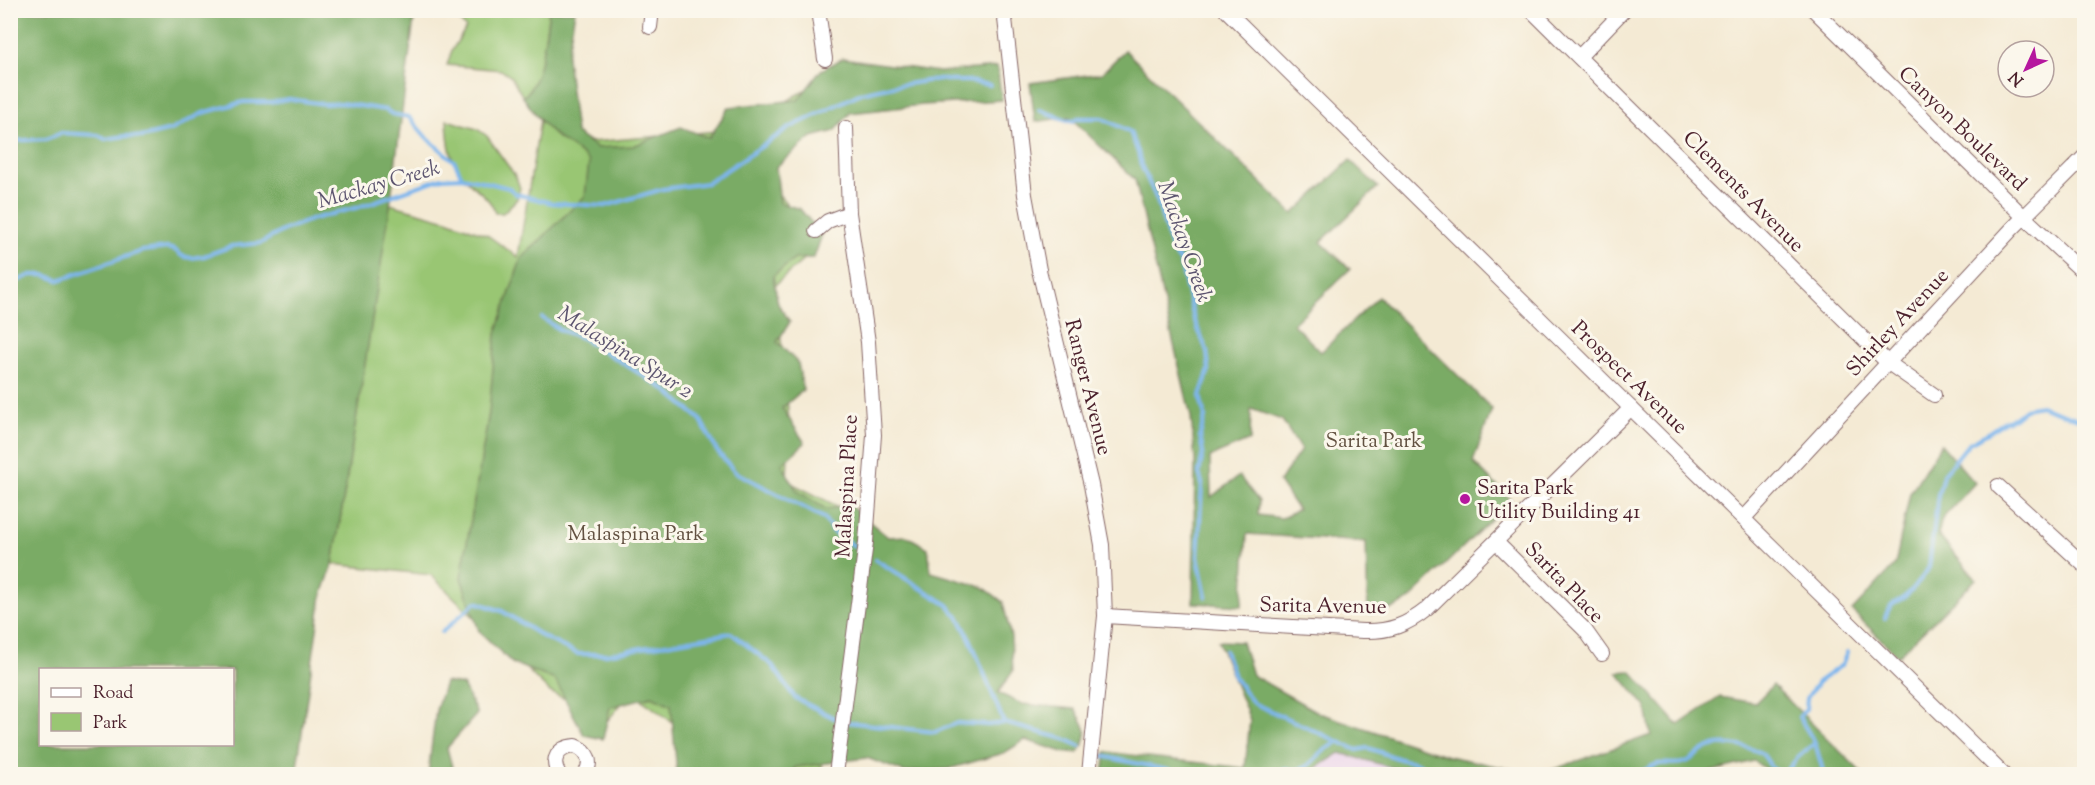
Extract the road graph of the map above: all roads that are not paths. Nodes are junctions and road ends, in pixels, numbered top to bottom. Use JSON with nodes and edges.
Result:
{"nodes":[{"id":1,"x":652,"y":10,"type":"edge"},
{"id":2,"x":818,"y":10,"type":"edge"},
{"id":3,"x":1004,"y":10,"type":"edge"},
{"id":4,"x":1226,"y":10,"type":"edge"},
{"id":5,"x":1531,"y":10,"type":"edge"},
{"id":6,"x":1624,"y":10,"type":"edge"},
{"id":7,"x":1814,"y":10,"type":"edge"},
{"id":8,"x":650,"y":27,"type":"dead end"},
{"id":9,"x":1579,"y":57,"type":"junction"},
{"id":10,"x":825,"y":60,"type":"dead end"},
{"id":11,"x":846,"y":128,"type":"dead end"},
{"id":12,"x":2085,"y":157,"type":"edge"},
{"id":13,"x":849,"y":213,"type":"junction"},
{"id":14,"x":2024,"y":217,"type":"junction"},
{"id":15,"x":816,"y":231,"type":"dead end"},
{"id":16,"x":2085,"y":273,"type":"edge"},
{"id":17,"x":1887,"y":362,"type":"junction"},
{"id":18,"x":1934,"y":395,"type":"dead end"},
{"id":19,"x":1631,"y":408,"type":"junction"},
{"id":20,"x":1998,"y":486,"type":"dead end"},
{"id":21,"x":1744,"y":518,"type":"junction"},
{"id":22,"x":1496,"y":542,"type":"junction"},
{"id":23,"x":2085,"y":564,"type":"edge"},
{"id":24,"x":1106,"y":616,"type":"junction"},
{"id":25,"x":1602,"y":654,"type":"dead end"},
{"id":26,"x":559,"y":774,"type":"edge"},
{"id":27,"x":585,"y":774,"type":"edge"},
{"id":28,"x":836,"y":774,"type":"edge"},
{"id":29,"x":1089,"y":774,"type":"edge"},
{"id":30,"x":2003,"y":774,"type":"edge"}],
"edges":[{"from":1,"to":8,"type":"street"},
{"from":2,"to":10,"type":"street"},
{"from":3,"to":24,"type":"street","name":"Ranger Avenue"},
{"from":4,"to":19,"type":"street","name":"Prospect Avenue"},
{"from":5,"to":9,"type":"street","name":"Clements Avenue"},
{"from":6,"to":9,"type":"street"},
{"from":7,"to":14,"type":"street","name":"Canyon Boulevard"},
{"from":9,"to":17,"type":"street","name":"Clements Avenue"},
{"from":11,"to":13,"type":"street","name":"Malaspina Place"},
{"from":12,"to":14,"type":"street","name":"Shirley Avenue"},
{"from":13,"to":15,"type":"street"},
{"from":13,"to":28,"type":"street","name":"Malaspina Place"},
{"from":14,"to":16,"type":"street","name":"Canyon Boulevard"},
{"from":14,"to":17,"type":"street","name":"Shirley Avenue"},
{"from":17,"to":18,"type":"street","name":"Clements Avenue"},
{"from":17,"to":21,"type":"street","name":"Shirley Avenue"},
{"from":19,"to":21,"type":"street","name":"Prospect Avenue"},
{"from":19,"to":22,"type":"street","name":"Sarita Avenue"},
{"from":20,"to":23,"type":"street"},
{"from":21,"to":30,"type":"street","name":"Prospect Avenue"},
{"from":22,"to":24,"type":"street","name":"Sarita Avenue"},
{"from":22,"to":25,"type":"street","name":"Sarita Place"},
{"from":24,"to":29,"type":"street","name":"Ranger Avenue"},
{"from":26,"to":27,"type":"street"}]}
